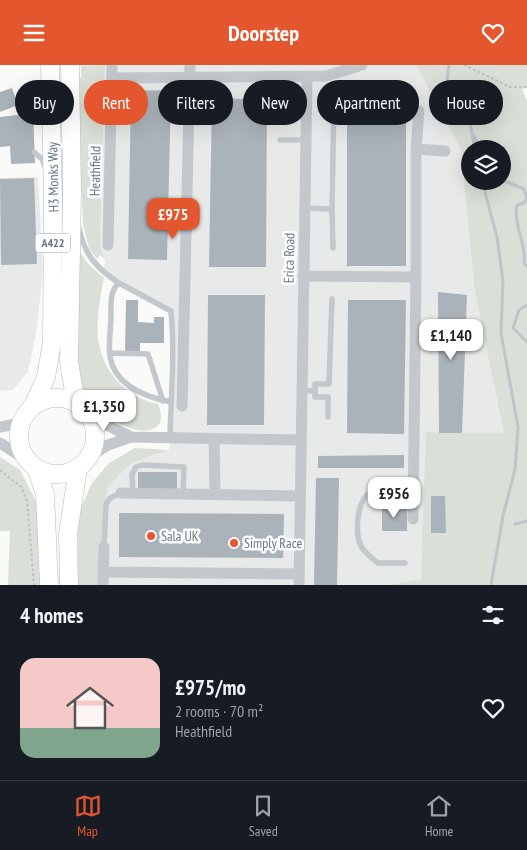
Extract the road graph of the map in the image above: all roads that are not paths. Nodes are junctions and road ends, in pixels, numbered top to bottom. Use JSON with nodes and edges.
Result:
{"nodes":[{"id":1,"x":112,"y":65,"type":"edge"},
{"id":2,"x":361,"y":65,"type":"edge"},
{"id":3,"x":70,"y":70,"type":"edge"},
{"id":4,"x":190,"y":70,"type":"edge"},
{"id":5,"x":50,"y":76,"type":"edge"},
{"id":6,"x":307,"y":76,"type":"junction"},
{"id":7,"x":112,"y":78,"type":"junction"},
{"id":8,"x":334,"y":125,"type":"edge"},
{"id":9,"x":418,"y":125,"type":"edge"},
{"id":10,"x":280,"y":140,"type":"dead end"},
{"id":11,"x":306,"y":141,"type":"junction"},
{"id":12,"x":416,"y":149,"type":"junction"},
{"id":13,"x":445,"y":151,"type":"dead end"},
{"id":14,"x":34,"y":152,"type":"dead end"},
{"id":15,"x":72,"y":191,"type":"junction"},
{"id":16,"x":53,"y":197,"type":"junction"},
{"id":17,"x":304,"y":208,"type":"junction"},
{"id":18,"x":332,"y":209,"type":"junction"},
{"id":19,"x":108,"y":245,"type":"dead end"},
{"id":20,"x":333,"y":248,"type":"dead end"},
{"id":21,"x":303,"y":276,"type":"junction"},
{"id":22,"x":416,"y":277,"type":"junction"},
{"id":23,"x":119,"y":283,"type":"junction"},
{"id":24,"x":332,"y":299,"type":"dead end"},
{"id":25,"x":110,"y":353,"type":"junction"},
{"id":26,"x":302,"y":390,"type":"junction"},
{"id":27,"x":315,"y":391,"type":"junction"},
{"id":28,"x":163,"y":401,"type":"junction"},
{"id":29,"x":76,"y":403,"type":"junction"},
{"id":30,"x":177,"y":404,"type":"junction"},
{"id":31,"x":33,"y":406,"type":"junction"},
{"id":32,"x":89,"y":417,"type":"junction"},
{"id":33,"x":328,"y":417,"type":"dead end"},
{"id":34,"x":20,"y":423,"type":"junction"},
{"id":35,"x":0,"y":427,"type":"edge"},
{"id":36,"x":131,"y":437,"type":"junction"},
{"id":37,"x":170,"y":438,"type":"junction"},
{"id":38,"x":214,"y":439,"type":"junction"},
{"id":39,"x":301,"y":440,"type":"junction"},
{"id":40,"x":0,"y":443,"type":"edge"},
{"id":41,"x":84,"y":462,"type":"junction"},
{"id":42,"x":31,"y":464,"type":"junction"},
{"id":43,"x":413,"y":486,"type":"junction"},
{"id":44,"x":127,"y":493,"type":"junction"},
{"id":45,"x":183,"y":494,"type":"junction"},
{"id":46,"x":215,"y":494,"type":"junction"},
{"id":47,"x":300,"y":496,"type":"junction"},
{"id":48,"x":413,"y":519,"type":"dead end"},
{"id":49,"x":104,"y":547,"type":"joint"},
{"id":50,"x":405,"y":563,"type":"dead end"},
{"id":51,"x":104,"y":572,"type":"junction"},
{"id":52,"x":299,"y":580,"type":"edge"},
{"id":53,"x":48,"y":585,"type":"edge"},
{"id":54,"x":69,"y":585,"type":"edge"},
{"id":55,"x":104,"y":585,"type":"edge"}],
"edges":[{"from":1,"to":7,"type":"street","name":"Heathfield"},
{"from":2,"to":6,"type":"street"},
{"from":3,"to":15,"type":"main road","name":"H3 Monks Way","number":"A422"},
{"from":4,"to":6,"type":"street"},
{"from":4,"to":7,"type":"street"},
{"from":4,"to":30,"type":"street"},
{"from":5,"to":16,"type":"main road","name":"H3 Monks Way","number":"A422"},
{"from":6,"to":11,"type":"street","name":"Erica Road"},
{"from":7,"to":19,"type":"street","name":"Heathfield"},
{"from":8,"to":18,"type":"lane"},
{"from":9,"to":12,"type":"street"},
{"from":10,"to":11,"type":"lane"},
{"from":11,"to":17,"type":"street","name":"Erica Road"},
{"from":12,"to":13,"type":"street"},
{"from":12,"to":22,"type":"street"},
{"from":14,"to":16,"type":"lane"},
{"from":15,"to":23,"type":"lane"},
{"from":15,"to":29,"type":"main road","name":"H3 Monks Way","number":"A422"},
{"from":16,"to":31,"type":"main road","name":"H3 Monks Way","number":"A422"},
{"from":17,"to":18,"type":"lane"},
{"from":17,"to":21,"type":"street","name":"Erica Road"},
{"from":18,"to":20,"type":"lane"},
{"from":21,"to":22,"type":"street"},
{"from":21,"to":26,"type":"street","name":"Erica Road"},
{"from":22,"to":43,"type":"street"},
{"from":23,"to":25,"type":"lane"},
{"from":23,"to":30,"type":"lane"},
{"from":24,"to":27,"type":"lane"},
{"from":25,"to":28,"type":"lane"},
{"from":25,"to":28,"type":"lane"},
{"from":26,"to":27,"type":"lane"},
{"from":26,"to":39,"type":"street","name":"Erica Road"},
{"from":27,"to":33,"type":"lane"},
{"from":28,"to":30,"type":"lane"},
{"from":29,"to":31,"type":"main road"},
{"from":29,"to":32,"type":"main road"},
{"from":30,"to":37,"type":"lane"},
{"from":31,"to":34,"type":"main road"},
{"from":32,"to":36,"type":"street"},
{"from":32,"to":41,"type":"main road"},
{"from":34,"to":35,"type":"street"},
{"from":34,"to":42,"type":"main road"},
{"from":36,"to":37,"type":"street"},
{"from":36,"to":41,"type":"street"},
{"from":37,"to":38,"type":"street"},
{"from":38,"to":39,"type":"street"},
{"from":38,"to":46,"type":"street"},
{"from":39,"to":47,"type":"street","name":"Erica Road"},
{"from":40,"to":42,"type":"street"},
{"from":41,"to":42,"type":"main road"},
{"from":41,"to":54,"type":"main road"},
{"from":42,"to":53,"type":"main road"},
{"from":43,"to":48,"type":"street"},
{"from":43,"to":50,"type":"lane"},
{"from":44,"to":45,"type":"street"},
{"from":44,"to":45,"type":"lane"},
{"from":44,"to":49,"type":"lane"},
{"from":45,"to":46,"type":"street"},
{"from":46,"to":47,"type":"street"},
{"from":47,"to":52,"type":"street","name":"Erica Road"},
{"from":49,"to":51,"type":"street"},
{"from":51,"to":52,"type":"street"},
{"from":51,"to":55,"type":"street"}]}
